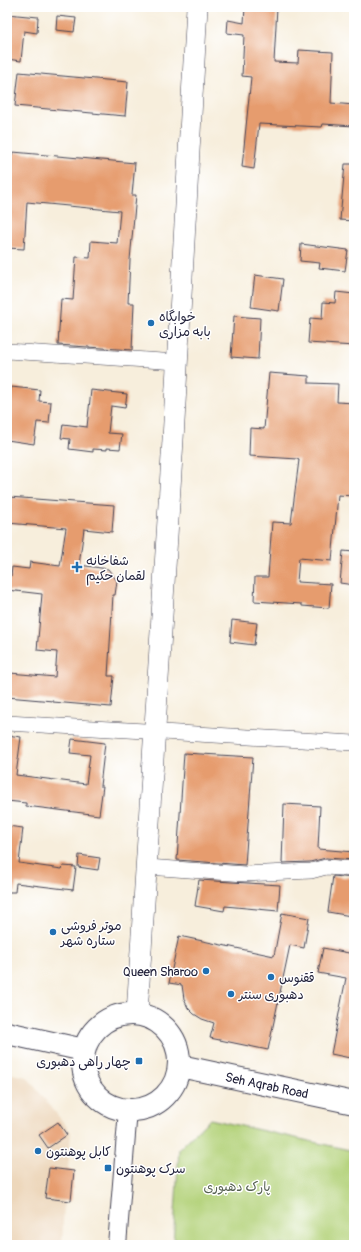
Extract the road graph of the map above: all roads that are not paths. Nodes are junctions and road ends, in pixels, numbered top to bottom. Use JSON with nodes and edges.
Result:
{"nodes":[{"id":1,"x":197,"y":7,"type":"edge"},
{"id":2,"x":7,"y":351,"type":"edge"},
{"id":3,"x":178,"y":362,"type":"junction"},
{"id":4,"x":7,"y":723,"type":"edge"},
{"id":5,"x":156,"y":731,"type":"junction"},
{"id":6,"x":354,"y":743,"type":"edge"},
{"id":7,"x":147,"y":867,"type":"junction"},
{"id":8,"x":354,"y":869,"type":"edge"},
{"id":9,"x":137,"y":1014,"type":"junction"},
{"id":10,"x":7,"y":1033,"type":"edge"},
{"id":11,"x":84,"y":1050,"type":"junction"},
{"id":12,"x":180,"y":1066,"type":"junction"},
{"id":13,"x":354,"y":1103,"type":"edge"},
{"id":14,"x":128,"y":1110,"type":"junction"},
{"id":15,"x":117,"y":1245,"type":"edge"}],
"edges":[{"from":1,"to":3,"type":"main road"},
{"from":2,"to":3,"type":"street"},
{"from":3,"to":5,"type":"main road"},
{"from":4,"to":5,"type":"street"},
{"from":5,"to":6,"type":"street"},
{"from":5,"to":7,"type":"main road"},
{"from":7,"to":8,"type":"street"},
{"from":7,"to":9,"type":"main road"},
{"from":9,"to":11,"type":"highway"},
{"from":9,"to":12,"type":"highway"},
{"from":10,"to":11,"type":"highway"},
{"from":11,"to":14,"type":"highway"},
{"from":12,"to":13,"type":"highway","name":"Seh Aqrab Road"},
{"from":12,"to":14,"type":"highway"},
{"from":14,"to":15,"type":"street"}]}
